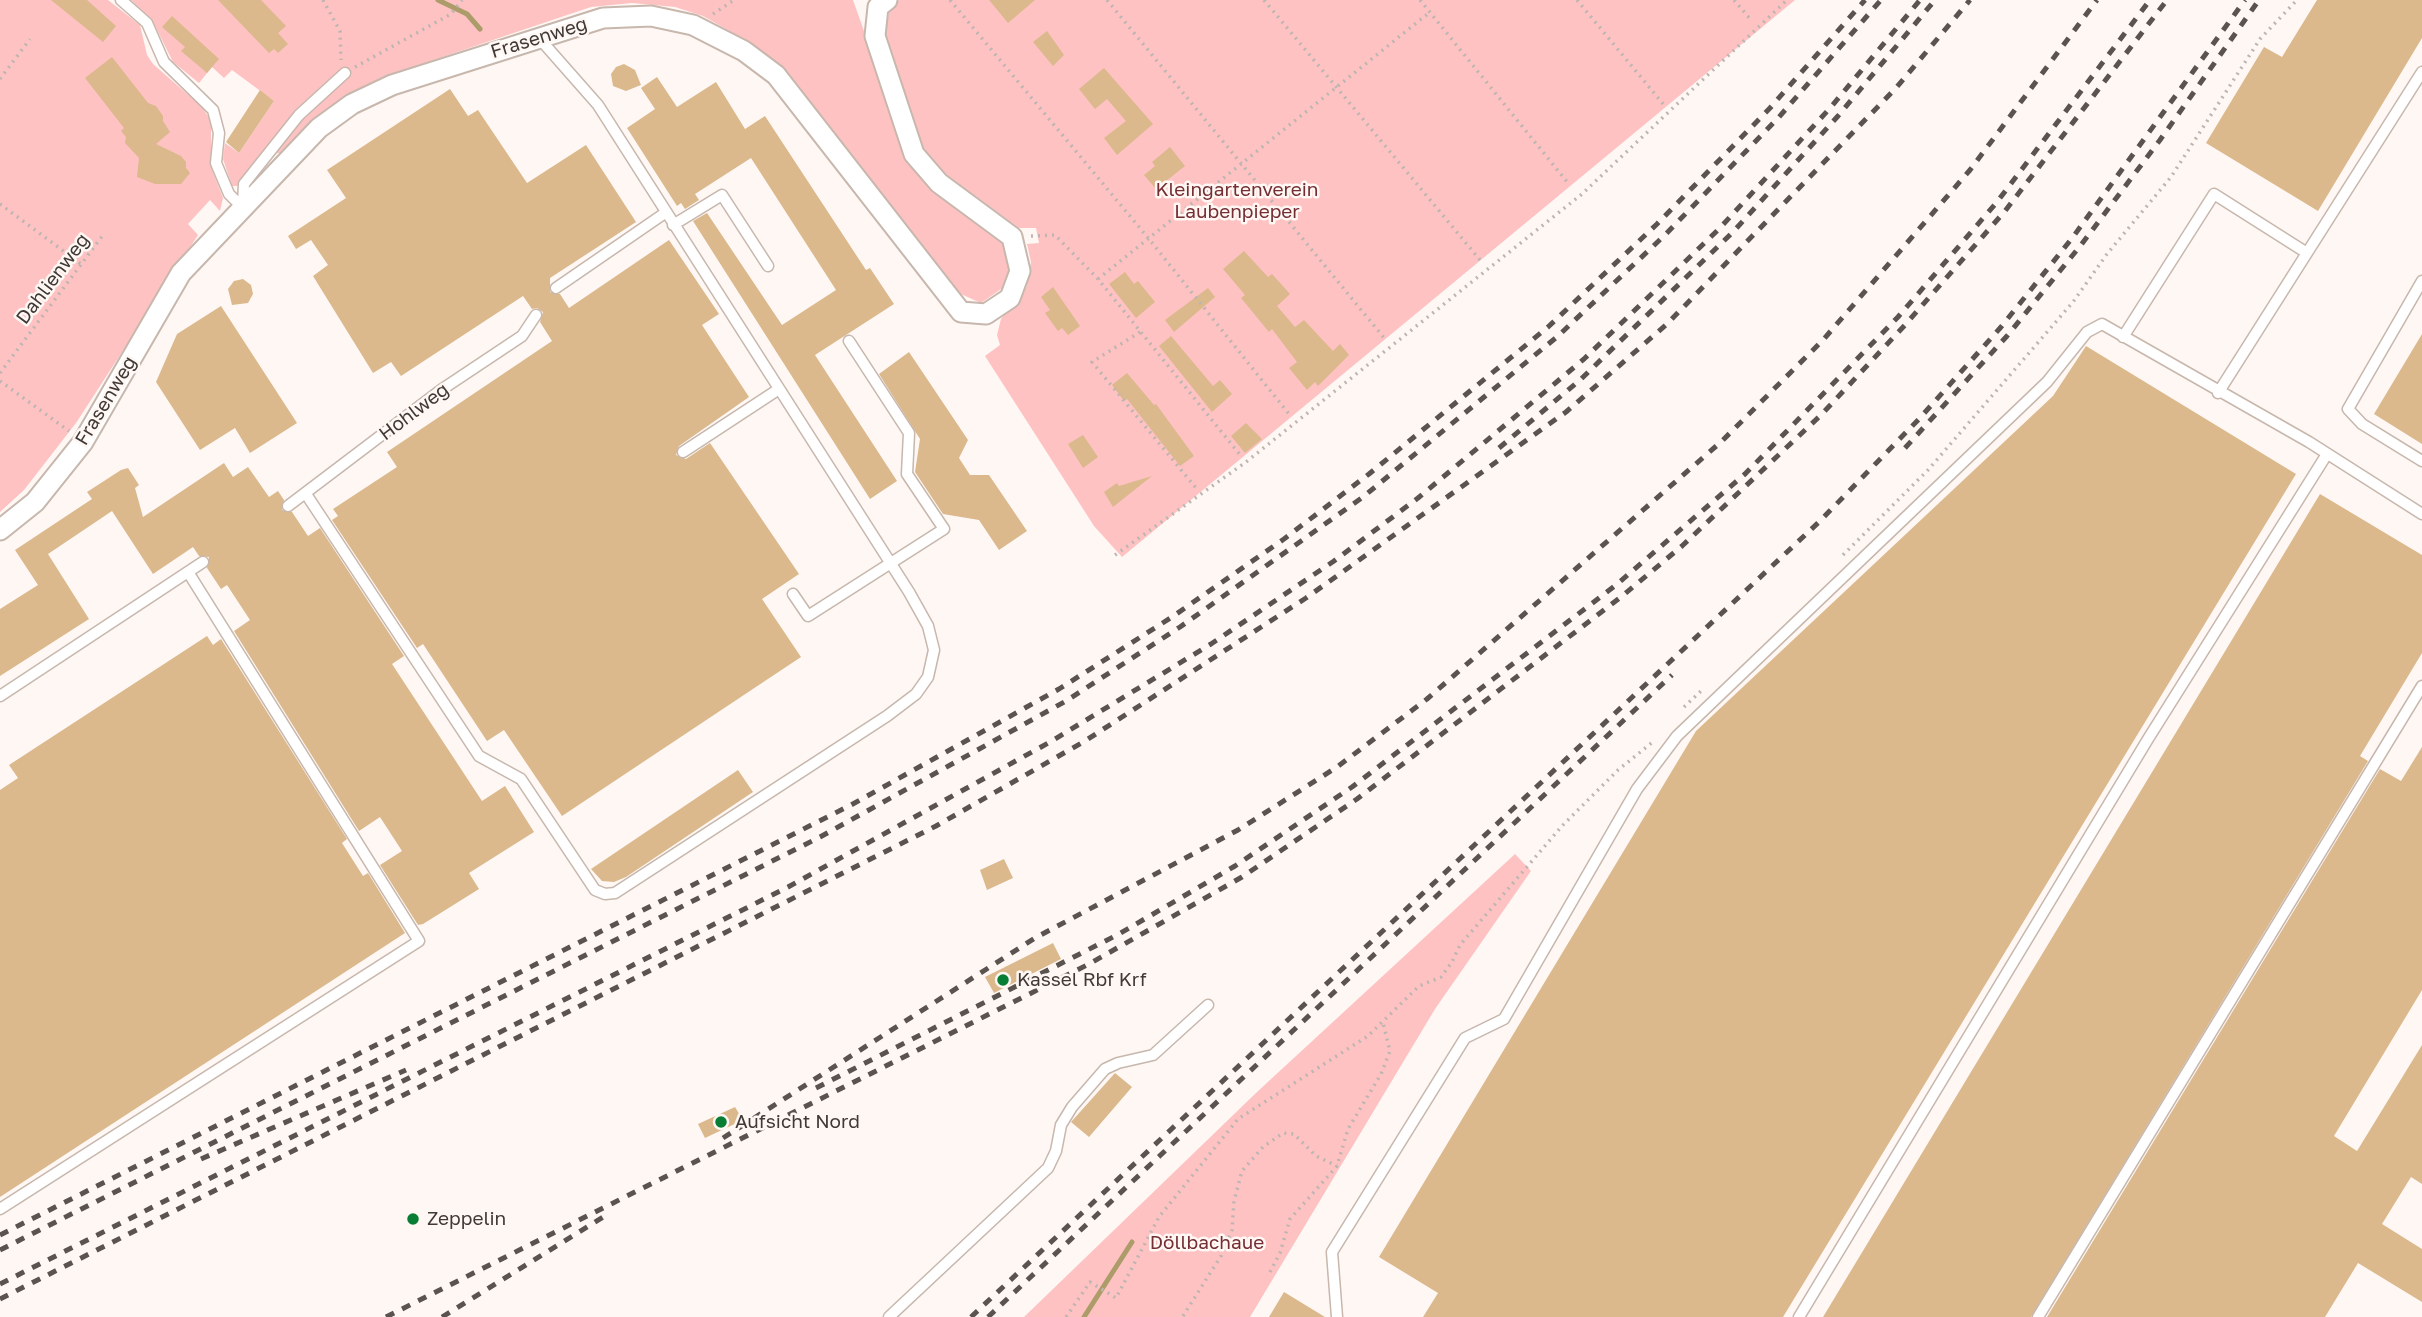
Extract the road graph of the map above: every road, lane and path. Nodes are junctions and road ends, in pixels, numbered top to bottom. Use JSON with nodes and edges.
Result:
{"nodes":[{"id":1,"x":121,"y":0,"type":"edge"},
{"id":2,"x":323,"y":0,"type":"edge"},
{"id":3,"x":462,"y":0,"type":"edge"},
{"id":4,"x":950,"y":0,"type":"edge"},
{"id":5,"x":1107,"y":0,"type":"edge"},
{"id":6,"x":1264,"y":0,"type":"edge"},
{"id":7,"x":1420,"y":0,"type":"edge"},
{"id":8,"x":1577,"y":0,"type":"edge"},
{"id":9,"x":1734,"y":0,"type":"edge"},
{"id":10,"x":1787,"y":0,"type":"edge"},
{"id":11,"x":2297,"y":0,"type":"edge"},
{"id":12,"x":880,"y":2,"type":"edge"},
{"id":13,"x":1430,"y":12,"type":"junction"},
{"id":14,"x":1751,"y":20,"type":"dead end"},
{"id":15,"x":538,"y":37,"type":"junction"},
{"id":16,"x":30,"y":39,"type":"dead end"},
{"id":17,"x":2422,"y":72,"type":"edge"},
{"id":18,"x":345,"y":73,"type":"junction"},
{"id":19,"x":0,"y":79,"type":"edge"},
{"id":20,"x":1337,"y":89,"type":"junction"},
{"id":21,"x":1664,"y":105,"type":"dead end"},
{"id":22,"x":1242,"y":164,"type":"junction"},
{"id":23,"x":1568,"y":183,"type":"dead end"},
{"id":24,"x":0,"y":204,"type":"edge"},
{"id":25,"x":243,"y":208,"type":"junction"},
{"id":26,"x":665,"y":213,"type":"junction"},
{"id":27,"x":673,"y":225,"type":"junction"},
{"id":28,"x":103,"y":235,"type":"dead end"},
{"id":29,"x":1012,"y":237,"type":"junction"},
{"id":30,"x":1149,"y":239,"type":"junction"},
{"id":31,"x":2307,"y":253,"type":"junction"},
{"id":32,"x":1480,"y":260,"type":"dead end"},
{"id":33,"x":81,"y":264,"type":"junction"},
{"id":34,"x":768,"y":266,"type":"dead end"},
{"id":35,"x":1098,"y":279,"type":"junction"},
{"id":36,"x":2422,"y":281,"type":"edge"},
{"id":37,"x":556,"y":288,"type":"dead end"},
{"id":38,"x":536,"y":316,"type":"dead end"},
{"id":39,"x":1140,"y":332,"type":"junction"},
{"id":40,"x":2123,"y":337,"type":"junction"},
{"id":41,"x":1385,"y":339,"type":"dead end"},
{"id":42,"x":849,"y":341,"type":"dead end"},
{"id":43,"x":0,"y":373,"type":"edge"},
{"id":44,"x":0,"y":382,"type":"edge"},
{"id":45,"x":779,"y":389,"type":"junction"},
{"id":46,"x":2218,"y":393,"type":"junction"},
{"id":47,"x":1289,"y":414,"type":"dead end"},
{"id":48,"x":83,"y":442,"type":"junction"},
{"id":49,"x":683,"y":452,"type":"dead end"},
{"id":50,"x":2327,"y":454,"type":"junction"},
{"id":51,"x":1241,"y":456,"type":"dead end"},
{"id":52,"x":2422,"y":461,"type":"edge"},
{"id":53,"x":1196,"y":488,"type":"dead end"},
{"id":54,"x":306,"y":494,"type":"junction"},
{"id":55,"x":288,"y":506,"type":"dead end"},
{"id":56,"x":2422,"y":514,"type":"edge"},
{"id":57,"x":0,"y":530,"type":"edge"},
{"id":58,"x":1115,"y":555,"type":"dead end"},
{"id":59,"x":203,"y":562,"type":"dead end"},
{"id":60,"x":891,"y":565,"type":"junction"},
{"id":61,"x":1833,"y":565,"type":"dead end"},
{"id":62,"x":188,"y":572,"type":"junction"},
{"id":63,"x":793,"y":594,"type":"dead end"},
{"id":64,"x":2422,"y":685,"type":"edge"},
{"id":65,"x":1702,"y":690,"type":"dead end"},
{"id":66,"x":0,"y":696,"type":"edge"},
{"id":67,"x":1677,"y":716,"type":"dead end"},
{"id":68,"x":1663,"y":734,"type":"dead end"},
{"id":69,"x":1208,"y":1005,"type":"dead end"},
{"id":70,"x":1383,"y":1023,"type":"junction"},
{"id":71,"x":1337,"y":1166,"type":"junction"},
{"id":72,"x":0,"y":1209,"type":"edge"},
{"id":73,"x":1270,"y":1272,"type":"dead end"},
{"id":74,"x":1183,"y":1316,"type":"edge"},
{"id":75,"x":888,"y":1317,"type":"edge"},
{"id":76,"x":1066,"y":1317,"type":"edge"},
{"id":77,"x":1337,"y":1317,"type":"edge"},
{"id":78,"x":1798,"y":1317,"type":"edge"},
{"id":79,"x":2038,"y":1317,"type":"edge"}],
"edges":[{"from":1,"to":25,"type":"lane"},
{"from":2,"to":18,"type":"path"},
{"from":3,"to":18,"type":"path"},
{"from":4,"to":30,"type":"path"},
{"from":5,"to":22,"type":"path"},
{"from":6,"to":20,"type":"path"},
{"from":7,"to":13,"type":"path"},
{"from":8,"to":21,"type":"path"},
{"from":9,"to":14,"type":"path"},
{"from":10,"to":58,"type":"path"},
{"from":11,"to":61,"type":"path"},
{"from":12,"to":29,"type":"street"},
{"from":13,"to":20,"type":"path"},
{"from":13,"to":23,"type":"path"},
{"from":15,"to":25,"type":"street","name":"Frasenweg"},
{"from":15,"to":26,"type":"lane"},
{"from":15,"to":29,"type":"street","name":"Frasenweg"},
{"from":16,"to":19,"type":"path"},
{"from":17,"to":31,"type":"lane"},
{"from":18,"to":25,"type":"lane"},
{"from":20,"to":22,"type":"path"},
{"from":20,"to":32,"type":"path"},
{"from":22,"to":30,"type":"path"},
{"from":22,"to":41,"type":"path"},
{"from":24,"to":33,"type":"path"},
{"from":25,"to":48,"type":"street","name":"Frasenweg"},
{"from":26,"to":27,"type":"lane"},
{"from":26,"to":37,"type":"lane"},
{"from":27,"to":34,"type":"lane"},
{"from":27,"to":45,"type":"lane"},
{"from":28,"to":33,"type":"path","name":"Dahlienweg"},
{"from":29,"to":35,"type":"path"},
{"from":30,"to":35,"type":"path"},
{"from":30,"to":47,"type":"path"},
{"from":31,"to":40,"type":"lane"},
{"from":31,"to":46,"type":"lane"},
{"from":33,"to":43,"type":"path","name":"Dahlienweg"},
{"from":35,"to":39,"type":"path"},
{"from":36,"to":52,"type":"lane"},
{"from":38,"to":54,"type":"lane","name":"Hohlweg"},
{"from":39,"to":51,"type":"path"},
{"from":39,"to":53,"type":"path"},
{"from":40,"to":46,"type":"lane"},
{"from":40,"to":77,"type":"lane"},
{"from":42,"to":60,"type":"lane"},
{"from":44,"to":48,"type":"path"},
{"from":45,"to":49,"type":"lane"},
{"from":45,"to":60,"type":"lane"},
{"from":46,"to":50,"type":"lane"},
{"from":48,"to":57,"type":"street","name":"Frasenweg"},
{"from":50,"to":56,"type":"lane"},
{"from":50,"to":78,"type":"lane"},
{"from":54,"to":55,"type":"lane","name":"Hohlweg"},
{"from":54,"to":60,"type":"lane"},
{"from":59,"to":62,"type":"lane"},
{"from":60,"to":63,"type":"lane"},
{"from":62,"to":66,"type":"lane"},
{"from":62,"to":72,"type":"lane"},
{"from":64,"to":79,"type":"lane"},
{"from":65,"to":67,"type":"path"},
{"from":68,"to":70,"type":"path"},
{"from":69,"to":75,"type":"lane"},
{"from":70,"to":71,"type":"path"},
{"from":70,"to":76,"type":"path"},
{"from":71,"to":73,"type":"path"},
{"from":71,"to":74,"type":"path"}]}
